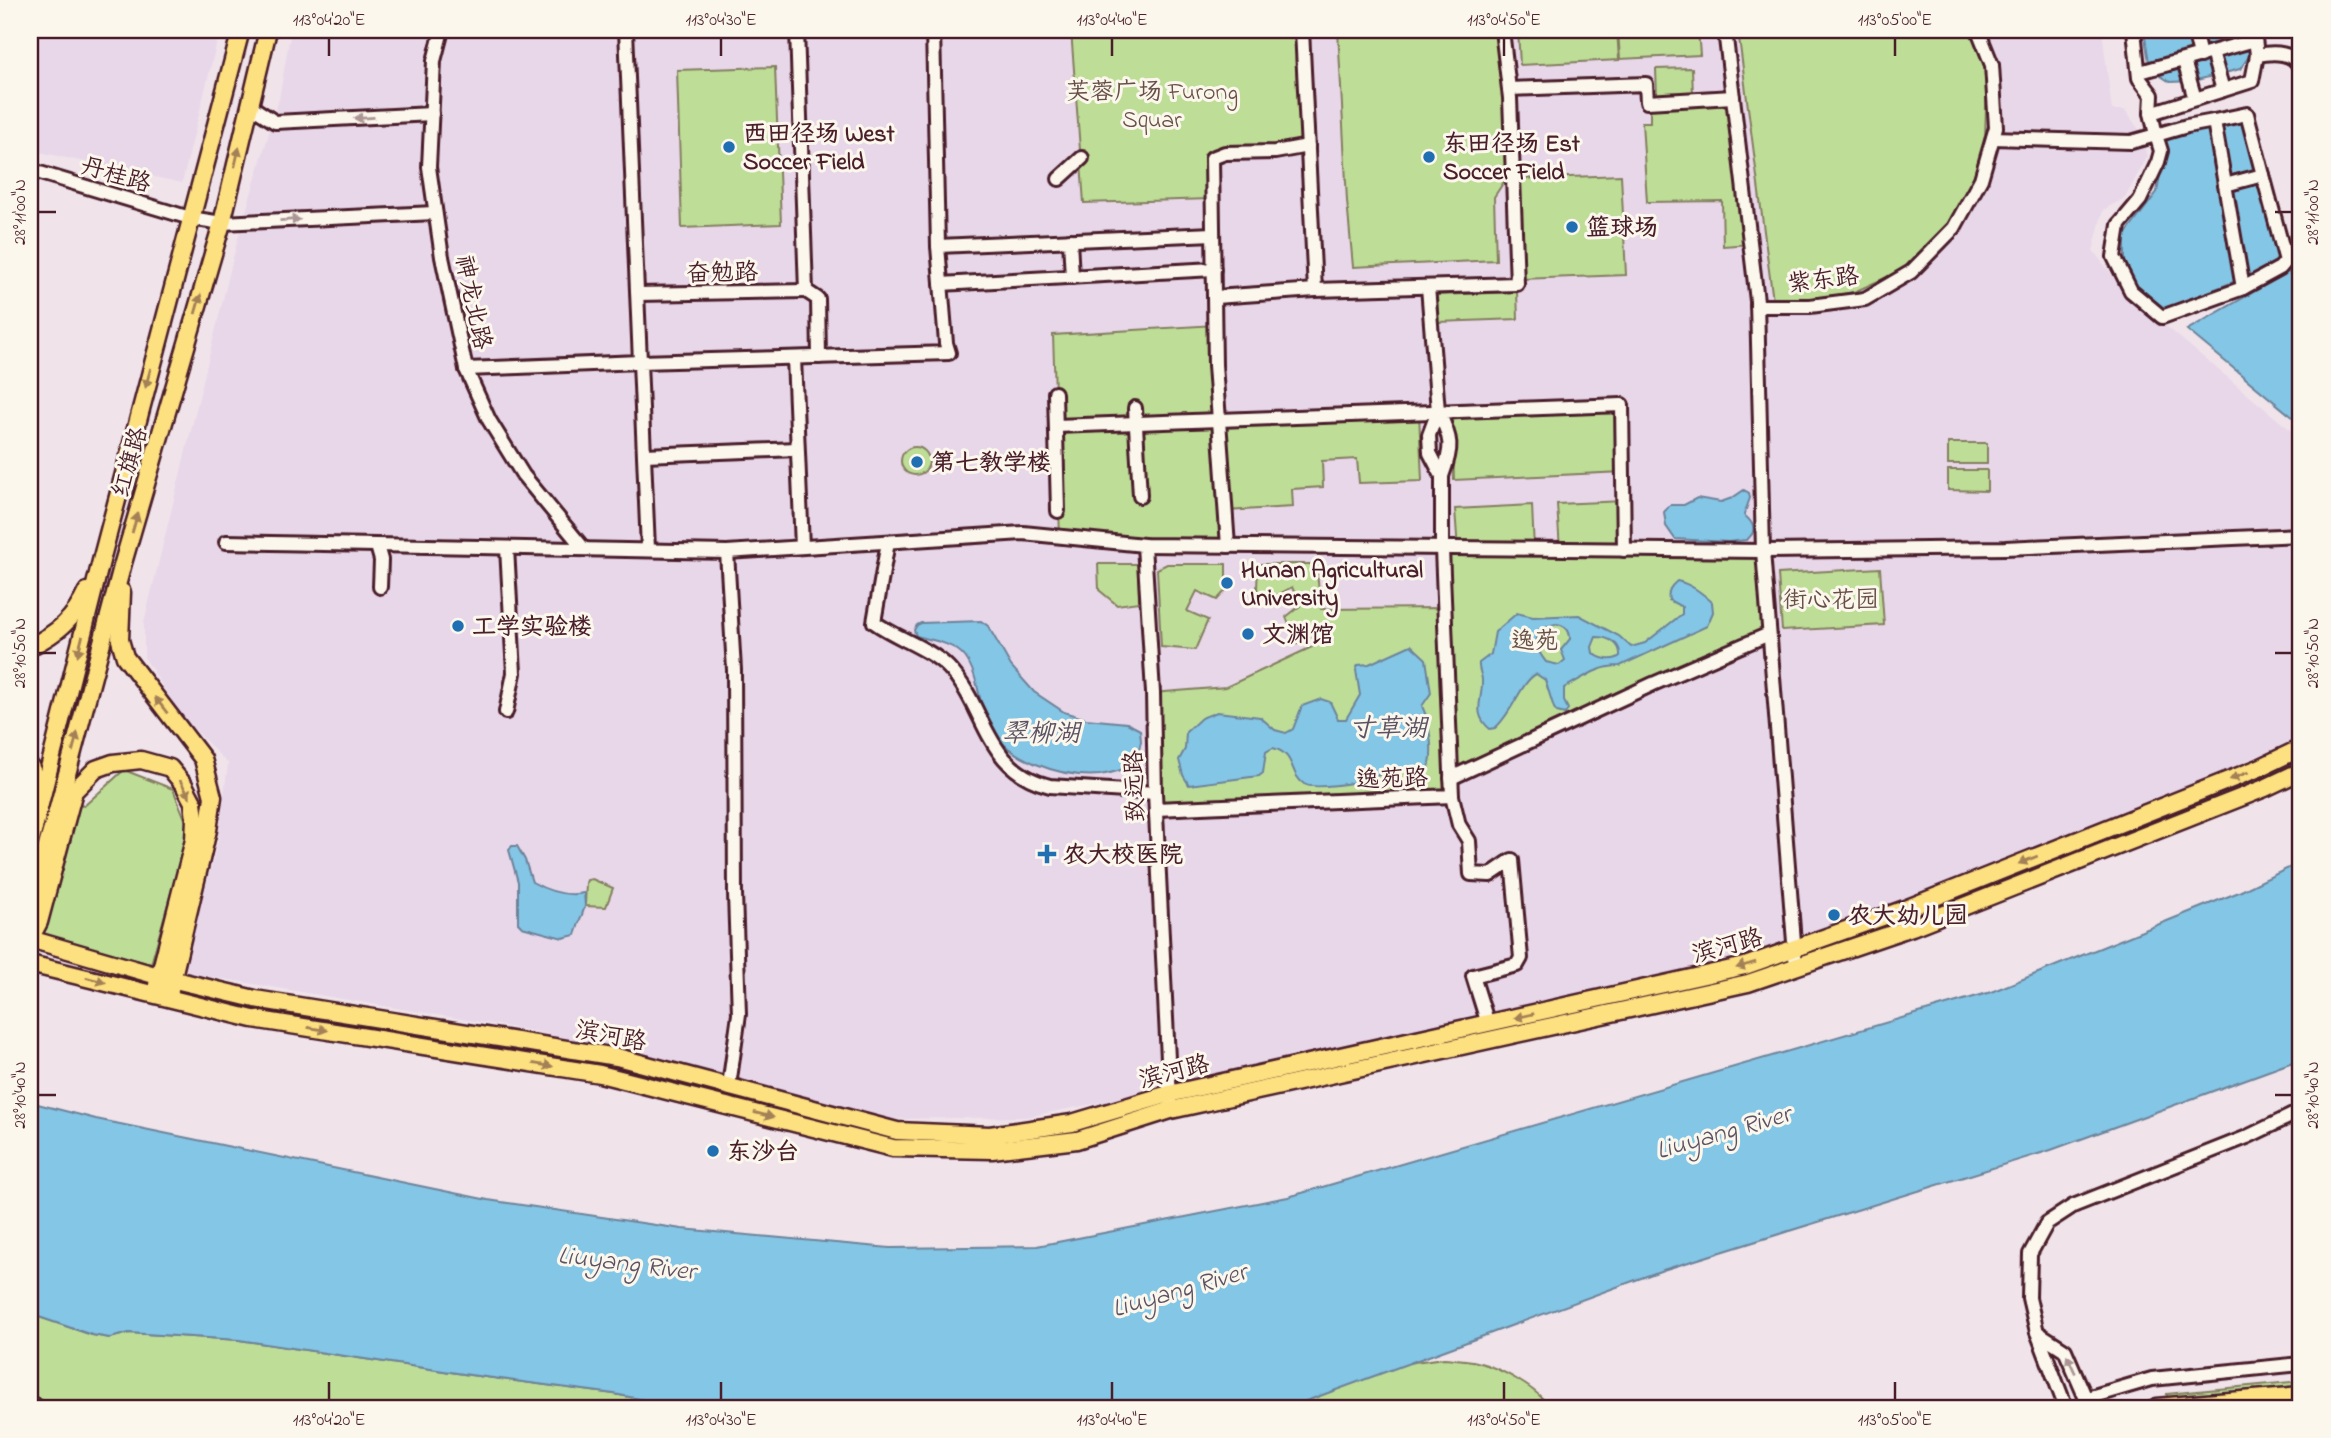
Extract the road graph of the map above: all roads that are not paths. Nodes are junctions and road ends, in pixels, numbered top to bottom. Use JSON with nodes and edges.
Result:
{"nodes":[{"id":1,"x":241,"y":30,"type":"edge"},
{"id":2,"x":268,"y":30,"type":"edge"},
{"id":3,"x":442,"y":30,"type":"edge"},
{"id":4,"x":626,"y":30,"type":"edge"},
{"id":5,"x":797,"y":30,"type":"edge"},
{"id":6,"x":933,"y":30,"type":"edge"},
{"id":7,"x":1302,"y":30,"type":"edge"},
{"id":8,"x":1503,"y":30,"type":"edge"},
{"id":9,"x":1726,"y":30,"type":"edge"},
{"id":10,"x":1978,"y":30,"type":"edge"},
{"id":11,"x":2134,"y":30,"type":"edge"},
{"id":12,"x":2194,"y":30,"type":"edge"},
{"id":13,"x":2253,"y":37,"type":"edge"},
{"id":14,"x":2206,"y":54,"type":"junction"},
{"id":15,"x":2257,"y":55,"type":"junction"},
{"id":16,"x":2184,"y":61,"type":"junction"},
{"id":17,"x":2301,"y":71,"type":"edge"},
{"id":18,"x":2143,"y":72,"type":"junction"},
{"id":19,"x":2221,"y":84,"type":"junction"},
{"id":20,"x":1509,"y":93,"type":"junction"},
{"id":21,"x":1733,"y":97,"type":"junction"},
{"id":22,"x":2196,"y":99,"type":"junction"},
{"id":23,"x":249,"y":105,"type":"junction"},
{"id":24,"x":2151,"y":113,"type":"junction"},
{"id":25,"x":432,"y":114,"type":"junction"},
{"id":26,"x":2214,"y":122,"type":"junction"},
{"id":27,"x":2157,"y":135,"type":"junction"},
{"id":28,"x":1993,"y":138,"type":"junction"},
{"id":29,"x":1308,"y":146,"type":"junction"},
{"id":30,"x":1082,"y":158,"type":"dead end"},
{"id":31,"x":30,"y":170,"type":"edge"},
{"id":32,"x":2263,"y":175,"type":"junction"},
{"id":33,"x":1059,"y":179,"type":"dead end"},
{"id":34,"x":2225,"y":185,"type":"junction"},
{"id":35,"x":435,"y":213,"type":"junction"},
{"id":36,"x":190,"y":218,"type":"junction"},
{"id":37,"x":222,"y":223,"type":"junction"},
{"id":38,"x":1213,"y":234,"type":"junction"},
{"id":39,"x":1070,"y":240,"type":"junction"},
{"id":40,"x":938,"y":246,"type":"junction"},
{"id":41,"x":1214,"y":269,"type":"junction"},
{"id":42,"x":1072,"y":276,"type":"junction"},
{"id":43,"x":941,"y":284,"type":"junction"},
{"id":44,"x":2243,"y":285,"type":"junction"},
{"id":45,"x":1428,"y":287,"type":"junction"},
{"id":46,"x":1315,"y":290,"type":"junction"},
{"id":47,"x":806,"y":291,"type":"junction"},
{"id":48,"x":638,"y":294,"type":"junction"},
{"id":49,"x":1215,"y":297,"type":"junction"},
{"id":50,"x":1757,"y":306,"type":"junction"},
{"id":51,"x":819,"y":356,"type":"junction"},
{"id":52,"x":793,"y":358,"type":"junction"},
{"id":53,"x":640,"y":362,"type":"junction"},
{"id":54,"x":466,"y":369,"type":"junction"},
{"id":55,"x":1055,"y":393,"type":"dead end"},
{"id":56,"x":1135,"y":408,"type":"dead end"},
{"id":57,"x":1438,"y":411,"type":"junction"},
{"id":58,"x":1219,"y":418,"type":"junction"},
{"id":59,"x":1136,"y":422,"type":"junction"},
{"id":60,"x":1056,"y":426,"type":"junction"},
{"id":61,"x":797,"y":449,"type":"junction"},
{"id":62,"x":644,"y":454,"type":"junction"},
{"id":63,"x":1442,"y":476,"type":"junction"},
{"id":64,"x":1140,"y":496,"type":"dead end"},
{"id":65,"x":1059,"y":512,"type":"dead end"},
{"id":66,"x":2301,"y":536,"type":"edge"},
{"id":67,"x":226,"y":542,"type":"dead end"},
{"id":68,"x":888,"y":542,"type":"junction"},
{"id":69,"x":1144,"y":545,"type":"junction"},
{"id":70,"x":1228,"y":546,"type":"junction"},
{"id":71,"x":377,"y":547,"type":"junction"},
{"id":72,"x":802,"y":547,"type":"junction"},
{"id":73,"x":507,"y":548,"type":"junction"},
{"id":74,"x":583,"y":549,"type":"junction"},
{"id":75,"x":648,"y":549,"type":"junction"},
{"id":76,"x":1442,"y":549,"type":"junction"},
{"id":77,"x":1624,"y":550,"type":"junction"},
{"id":78,"x":1763,"y":551,"type":"junction"},
{"id":79,"x":727,"y":552,"type":"junction"},
{"id":80,"x":102,"y":557,"type":"junction"},
{"id":81,"x":123,"y":563,"type":"junction"},
{"id":82,"x":380,"y":587,"type":"dead end"},
{"id":83,"x":1769,"y":634,"type":"junction"},
{"id":84,"x":30,"y":647,"type":"edge"},
{"id":85,"x":506,"y":712,"type":"dead end"},
{"id":86,"x":2301,"y":748,"type":"edge"},
{"id":87,"x":30,"y":766,"type":"edge"},
{"id":88,"x":2301,"y":771,"type":"edge"},
{"id":89,"x":1451,"y":778,"type":"junction"},
{"id":90,"x":1155,"y":793,"type":"junction"},
{"id":91,"x":1452,"y":796,"type":"junction"},
{"id":92,"x":36,"y":800,"type":"edge"},
{"id":93,"x":1156,"y":809,"type":"junction"},
{"id":94,"x":30,"y":844,"type":"edge"},
{"id":95,"x":30,"y":906,"type":"edge"},
{"id":96,"x":30,"y":939,"type":"edge"},
{"id":97,"x":1793,"y":950,"type":"junction"},
{"id":98,"x":30,"y":964,"type":"edge"},
{"id":99,"x":1796,"y":967,"type":"junction"},
{"id":100,"x":165,"y":977,"type":"junction"},
{"id":101,"x":162,"y":996,"type":"junction"},
{"id":102,"x":1488,"y":1024,"type":"junction"},
{"id":103,"x":729,"y":1086,"type":"junction"},
{"id":104,"x":1170,"y":1102,"type":"junction"},
{"id":105,"x":2301,"y":1111,"type":"edge"},
{"id":106,"x":2037,"y":1332,"type":"junction"},
{"id":107,"x":2301,"y":1364,"type":"edge"},
{"id":108,"x":2301,"y":1396,"type":"edge"},
{"id":109,"x":30,"y":1402,"type":"edge"},
{"id":110,"x":2089,"y":1403,"type":"edge"},
{"id":111,"x":39,"y":1408,"type":"edge"},
{"id":112,"x":2066,"y":1408,"type":"edge"},
{"id":113,"x":2158,"y":1408,"type":"edge"}],
"edges":[{"from":1,"to":36,"type":"main road","name":"红旗路"},
{"from":2,"to":23,"type":"main road","name":"红旗路"},
{"from":3,"to":25,"type":"street","name":"神龙北路"},
{"from":4,"to":48,"type":"street"},
{"from":5,"to":47,"type":"street"},
{"from":6,"to":40,"type":"street"},
{"from":7,"to":29,"type":"street"},
{"from":8,"to":20,"type":"street"},
{"from":9,"to":21,"type":"street"},
{"from":10,"to":28,"type":"street","name":"紫东路"},
{"from":11,"to":18,"type":"street"},
{"from":12,"to":14,"type":"street"},
{"from":13,"to":14,"type":"street"},
{"from":13,"to":15,"type":"street"},
{"from":14,"to":16,"type":"street"},
{"from":14,"to":19,"type":"street"},
{"from":15,"to":17,"type":"street"},
{"from":15,"to":19,"type":"street"},
{"from":16,"to":18,"type":"street"},
{"from":16,"to":22,"type":"street"},
{"from":18,"to":24,"type":"street"},
{"from":19,"to":22,"type":"street"},
{"from":20,"to":21,"type":"street"},
{"from":20,"to":45,"type":"street"},
{"from":21,"to":50,"type":"street"},
{"from":22,"to":24,"type":"street"},
{"from":25,"to":23,"type":"street","one_way":true},
{"from":37,"to":23,"type":"main road","name":"红旗路","one_way":true},
{"from":24,"to":27,"type":"street"},
{"from":25,"to":35,"type":"street","name":"神龙北路"},
{"from":26,"to":27,"type":"street"},
{"from":26,"to":32,"type":"street"},
{"from":26,"to":34,"type":"street"},
{"from":27,"to":28,"type":"street"},
{"from":27,"to":44,"type":"street"},
{"from":28,"to":50,"type":"street","name":"紫东路"},
{"from":29,"to":38,"type":"street"},
{"from":29,"to":46,"type":"street"},
{"from":30,"to":33,"type":"street"},
{"from":31,"to":36,"type":"street","name":"丹桂路"},
{"from":32,"to":34,"type":"street"},
{"from":32,"to":44,"type":"street"},
{"from":34,"to":44,"type":"street"},
{"from":37,"to":35,"type":"street","name":"丹桂路","one_way":true},
{"from":35,"to":54,"type":"street","name":"神龙北路"},
{"from":36,"to":37,"type":"street","name":"丹桂路"},
{"from":36,"to":80,"type":"main road","name":"红旗路","one_way":true},
{"from":81,"to":37,"type":"main road","name":"红旗路","one_way":true},
{"from":38,"to":39,"type":"street"},
{"from":38,"to":41,"type":"street"},
{"from":39,"to":40,"type":"street"},
{"from":39,"to":42,"type":"street"},
{"from":40,"to":43,"type":"street"},
{"from":41,"to":42,"type":"street"},
{"from":41,"to":49,"type":"street"},
{"from":42,"to":43,"type":"street"},
{"from":43,"to":51,"type":"street"},
{"from":45,"to":46,"type":"street"},
{"from":45,"to":57,"type":"street","name":"逸苑路"},
{"from":46,"to":49,"type":"street"},
{"from":47,"to":48,"type":"street","name":"奋勉路"},
{"from":47,"to":51,"type":"street"},
{"from":48,"to":53,"type":"street"},
{"from":49,"to":58,"type":"street"},
{"from":50,"to":78,"type":"street"},
{"from":51,"to":52,"type":"street"},
{"from":52,"to":53,"type":"street"},
{"from":52,"to":61,"type":"street"},
{"from":53,"to":54,"type":"street"},
{"from":53,"to":62,"type":"street"},
{"from":54,"to":74,"type":"street","name":"神龙北路"},
{"from":55,"to":60,"type":"street"},
{"from":56,"to":59,"type":"street"},
{"from":57,"to":58,"type":"street"},
{"from":57,"to":63,"type":"street"},
{"from":57,"to":63,"type":"street","name":"逸苑路"},
{"from":57,"to":77,"type":"street"},
{"from":58,"to":59,"type":"street"},
{"from":58,"to":70,"type":"street"},
{"from":59,"to":60,"type":"street"},
{"from":59,"to":64,"type":"street"},
{"from":60,"to":65,"type":"street"},
{"from":61,"to":62,"type":"street"},
{"from":61,"to":72,"type":"street"},
{"from":62,"to":75,"type":"street"},
{"from":63,"to":76,"type":"street","name":"逸苑路"},
{"from":66,"to":78,"type":"street"},
{"from":67,"to":71,"type":"street"},
{"from":68,"to":69,"type":"street"},
{"from":68,"to":72,"type":"street"},
{"from":68,"to":90,"type":"street"},
{"from":69,"to":70,"type":"street"},
{"from":69,"to":90,"type":"street","name":"致远路"},
{"from":70,"to":76,"type":"street"},
{"from":71,"to":73,"type":"street"},
{"from":71,"to":82,"type":"street"},
{"from":72,"to":79,"type":"street"},
{"from":73,"to":74,"type":"street"},
{"from":73,"to":85,"type":"street"},
{"from":74,"to":75,"type":"street"},
{"from":75,"to":79,"type":"street"},
{"from":76,"to":77,"type":"street"},
{"from":76,"to":89,"type":"street","name":"逸苑路"},
{"from":77,"to":78,"type":"street"},
{"from":78,"to":83,"type":"street"},
{"from":79,"to":103,"type":"street"},
{"from":80,"to":84,"type":"main road"},
{"from":80,"to":92,"type":"main road","name":"红旗路","one_way":true},
{"from":95,"to":81,"type":"main road","name":"红旗路","one_way":true},
{"from":100,"to":81,"type":"main road","one_way":true},
{"from":83,"to":89,"type":"street"},
{"from":83,"to":97,"type":"street"},
{"from":86,"to":97,"type":"main road","name":"滨河路","one_way":true},
{"from":87,"to":92,"type":"main road"},
{"from":88,"to":99,"type":"main road","name":"滨河路"},
{"from":89,"to":91,"type":"street","name":"逸苑路"},
{"from":90,"to":93,"type":"street","name":"致远路"},
{"from":91,"to":93,"type":"street","name":"逸苑路"},
{"from":91,"to":102,"type":"street"},
{"from":92,"to":94,"type":"main road","name":"红旗路"},
{"from":93,"to":104,"type":"street","name":"致远路"},
{"from":96,"to":100,"type":"main road","name":"滨河路"},
{"from":96,"to":100,"type":"main road","one_way":true},
{"from":97,"to":99,"type":"street"},
{"from":97,"to":102,"type":"main road","name":"滨河路","one_way":true},
{"from":98,"to":101,"type":"main road","name":"滨河路","one_way":true},
{"from":99,"to":104,"type":"main road","name":"滨河路"},
{"from":100,"to":101,"type":"main road"},
{"from":100,"to":103,"type":"main road","name":"滨河路"},
{"from":101,"to":104,"type":"main road","name":"滨河路","one_way":true},
{"from":102,"to":104,"type":"main road","name":"滨河路"},
{"from":103,"to":104,"type":"main road","name":"滨河路"},
{"from":105,"to":106,"type":"street"},
{"from":110,"to":106,"type":"street","one_way":true},
{"from":106,"to":112,"type":"street"},
{"from":107,"to":110,"type":"street"},
{"from":108,"to":113,"type":"highway"},
{"from":109,"to":111,"type":"street"}]}
